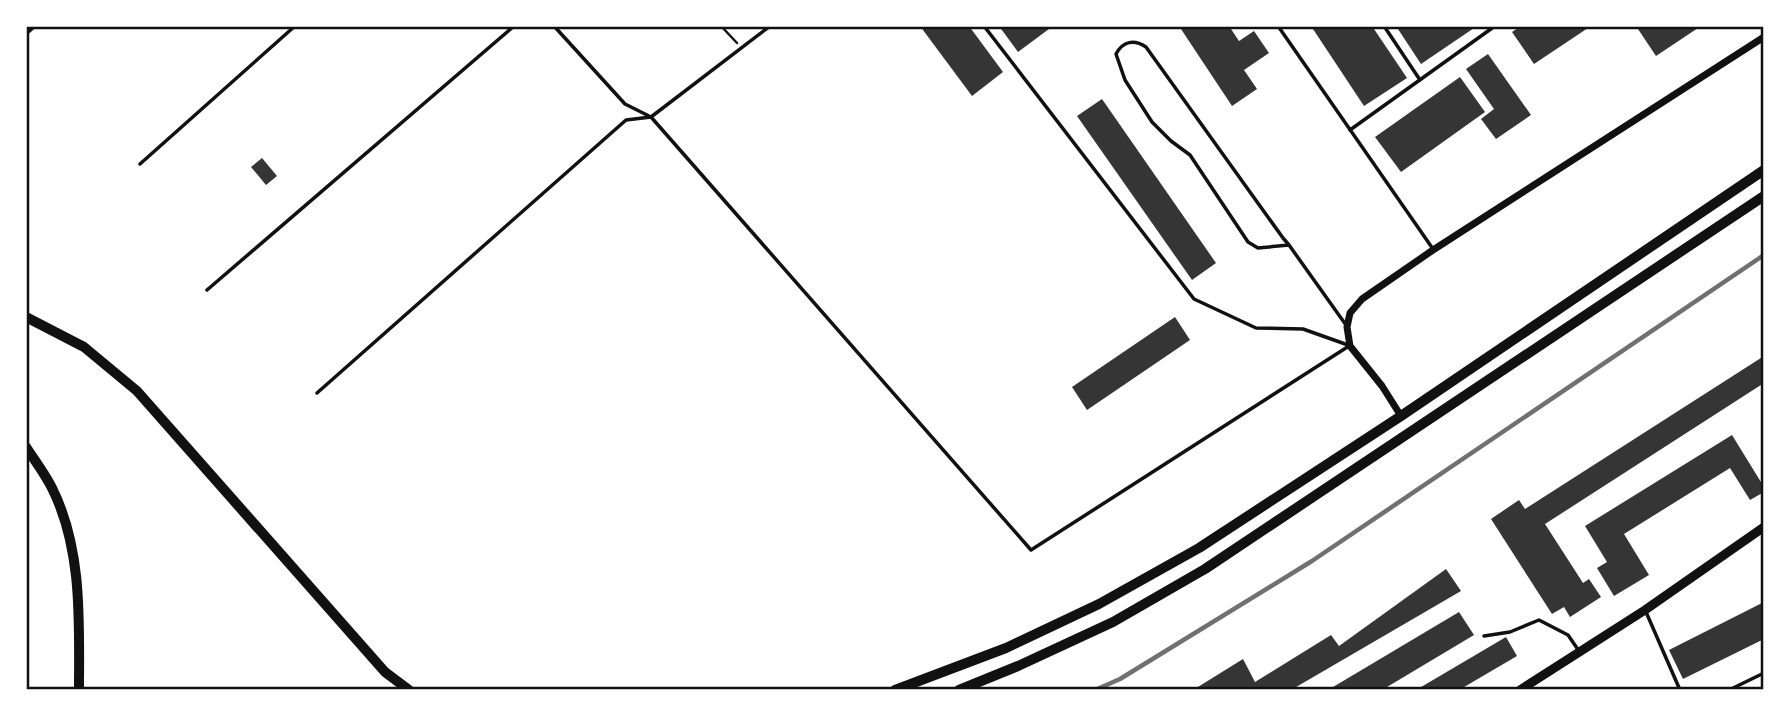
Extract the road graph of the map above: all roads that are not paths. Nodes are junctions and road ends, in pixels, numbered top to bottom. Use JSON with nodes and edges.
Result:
{"nodes":[{"id":1,"x":35,"y":26,"type":"edge"},
{"id":2,"x":295,"y":26,"type":"edge"},
{"id":3,"x":514,"y":26,"type":"edge"},
{"id":4,"x":554,"y":26,"type":"edge"},
{"id":5,"x":770,"y":26,"type":"edge"},
{"id":6,"x":984,"y":26,"type":"edge"},
{"id":7,"x":1278,"y":26,"type":"edge"},
{"id":8,"x":1384,"y":26,"type":"edge"},
{"id":9,"x":1495,"y":26,"type":"edge"},
{"id":10,"x":26,"y":34,"type":"edge"},
{"id":11,"x":1764,"y":37,"type":"edge"},
{"id":12,"x":1420,"y":80,"type":"junction"},
{"id":13,"x":651,"y":117,"type":"junction"},
{"id":14,"x":1350,"y":130,"type":"junction"},
{"id":15,"x":140,"y":164,"type":"dead end"},
{"id":16,"x":1764,"y":170,"type":"edge"},
{"id":17,"x":1764,"y":195,"type":"edge"},
{"id":18,"x":1289,"y":245,"type":"junction"},
{"id":19,"x":1433,"y":250,"type":"junction"},
{"id":20,"x":207,"y":289,"type":"dead end"},
{"id":21,"x":26,"y":317,"type":"edge"},
{"id":22,"x":1347,"y":327,"type":"junction"},
{"id":23,"x":1350,"y":346,"type":"junction"},
{"id":24,"x":317,"y":393,"type":"dead end"},
{"id":25,"x":1401,"y":416,"type":"junction"},
{"id":26,"x":26,"y":447,"type":"edge"},
{"id":27,"x":1764,"y":527,"type":"edge"},
{"id":28,"x":1645,"y":610,"type":"junction"},
{"id":29,"x":1484,"y":636,"type":"dead end"},
{"id":30,"x":1580,"y":652,"type":"junction"},
{"id":31,"x":1764,"y":673,"type":"edge"},
{"id":32,"x":79,"y":690,"type":"edge"},
{"id":33,"x":409,"y":690,"type":"edge"},
{"id":34,"x":895,"y":690,"type":"edge"},
{"id":35,"x":959,"y":690,"type":"edge"},
{"id":36,"x":1520,"y":690,"type":"edge"},
{"id":37,"x":1680,"y":690,"type":"edge"},
{"id":38,"x":1729,"y":690,"type":"edge"}],
"edges":[{"from":1,"to":10,"type":"lane"},
{"from":2,"to":15,"type":"lane"},
{"from":3,"to":20,"type":"lane"},
{"from":4,"to":13,"type":"lane"},
{"from":5,"to":13,"type":"lane"},
{"from":6,"to":23,"type":"lane"},
{"from":7,"to":14,"type":"lane"},
{"from":8,"to":12,"type":"lane"},
{"from":9,"to":12,"type":"lane"},
{"from":11,"to":19,"type":"street"},
{"from":12,"to":14,"type":"lane"},
{"from":13,"to":23,"type":"lane"},
{"from":13,"to":24,"type":"lane"},
{"from":14,"to":19,"type":"lane"},
{"from":16,"to":25,"type":"main road"},
{"from":17,"to":35,"type":"main road"},
{"from":18,"to":18,"type":"lane"},
{"from":18,"to":22,"type":"lane"},
{"from":19,"to":22,"type":"street"},
{"from":21,"to":33,"type":"main road"},
{"from":22,"to":23,"type":"street"},
{"from":23,"to":25,"type":"street"},
{"from":25,"to":34,"type":"main road"},
{"from":26,"to":32,"type":"main road"},
{"from":27,"to":28,"type":"street"},
{"from":28,"to":30,"type":"street"},
{"from":28,"to":37,"type":"lane"},
{"from":29,"to":30,"type":"lane"},
{"from":30,"to":36,"type":"street"},
{"from":31,"to":38,"type":"lane"}]}
